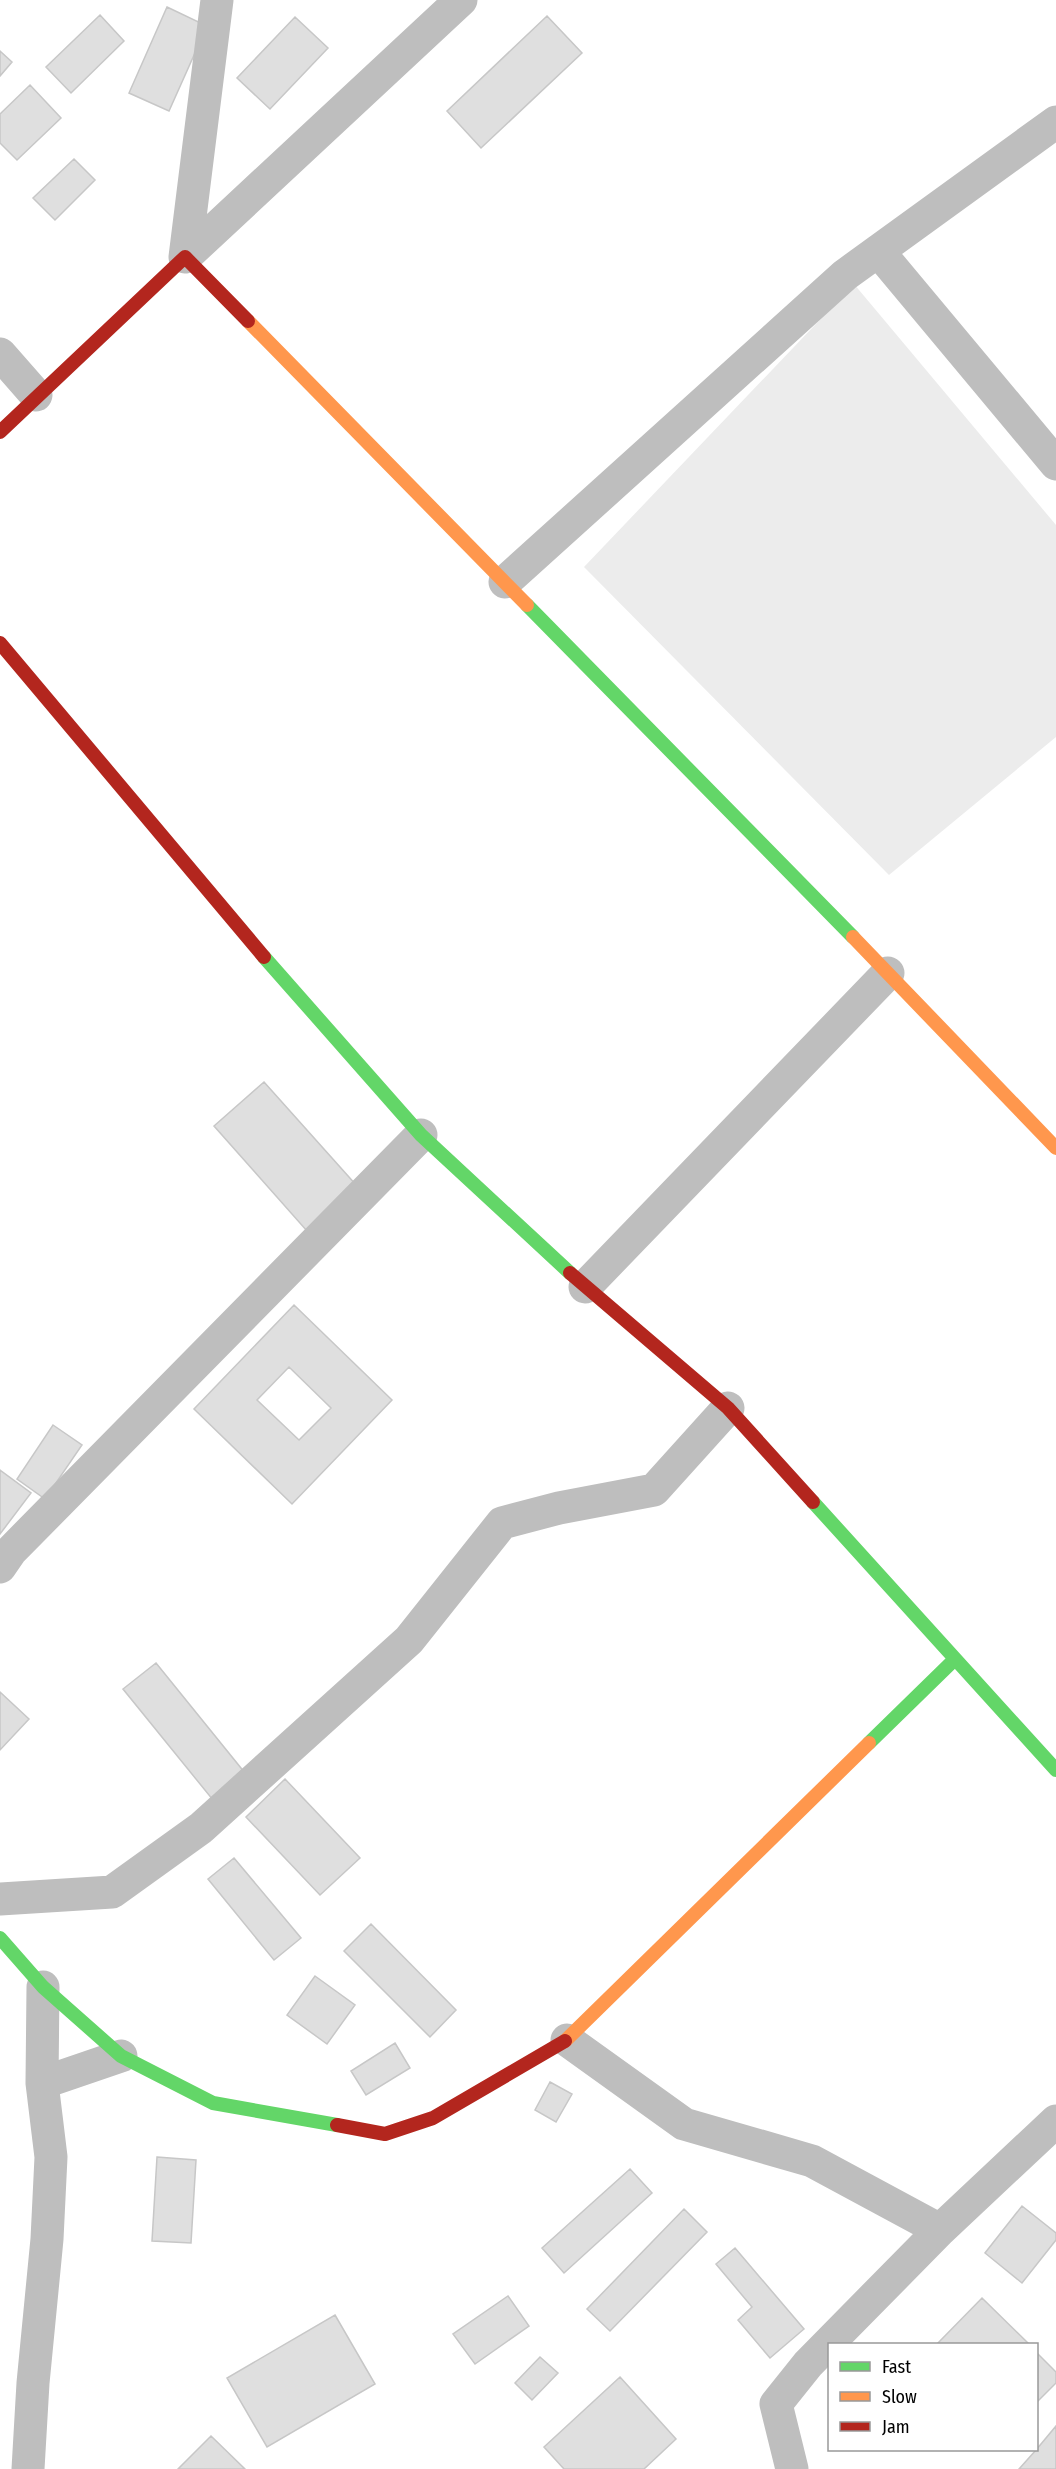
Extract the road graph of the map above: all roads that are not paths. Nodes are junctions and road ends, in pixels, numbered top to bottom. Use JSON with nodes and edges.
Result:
{"nodes":[{"id":1,"x":217,"y":0,"type":"edge"},
{"id":2,"x":461,"y":0,"type":"edge"},
{"id":3,"x":1056,"y":122,"type":"edge"},
{"id":4,"x":879,"y":252,"type":"junction"},
{"id":5,"x":184,"y":257,"type":"junction"},
{"id":6,"x":0,"y":354,"type":"edge"},
{"id":7,"x":36,"y":395,"type":"junction"},
{"id":8,"x":0,"y":432,"type":"edge"},
{"id":9,"x":1056,"y":464,"type":"edge"},
{"id":10,"x":505,"y":582,"type":"junction"},
{"id":11,"x":0,"y":643,"type":"edge"},
{"id":12,"x":888,"y":973,"type":"junction"},
{"id":13,"x":421,"y":1135,"type":"junction"},
{"id":14,"x":1056,"y":1149,"type":"edge"},
{"id":15,"x":585,"y":1287,"type":"junction"},
{"id":16,"x":728,"y":1408,"type":"junction"},
{"id":17,"x":0,"y":1567,"type":"edge"},
{"id":18,"x":955,"y":1659,"type":"junction"},
{"id":19,"x":1056,"y":1770,"type":"edge"},
{"id":20,"x":0,"y":1899,"type":"edge"},
{"id":21,"x":0,"y":1938,"type":"edge"},
{"id":22,"x":43,"y":1987,"type":"junction"},
{"id":23,"x":567,"y":2040,"type":"junction"},
{"id":24,"x":121,"y":2056,"type":"junction"},
{"id":25,"x":42,"y":2083,"type":"junction"},
{"id":26,"x":1056,"y":2121,"type":"edge"},
{"id":27,"x":940,"y":2230,"type":"junction"},
{"id":28,"x":829,"y":2343,"type":"edge"},
{"id":29,"x":828,"y":2344,"type":"edge"},
{"id":30,"x":28,"y":2469,"type":"edge"},
{"id":31,"x":792,"y":2469,"type":"edge"}],
"edges":[{"from":1,"to":5,"type":"street"},
{"from":2,"to":5,"type":"street"},
{"from":3,"to":4,"type":"street"},
{"from":4,"to":9,"type":"street"},
{"from":4,"to":10,"type":"street"},
{"from":5,"to":7,"type":"street"},
{"from":5,"to":10,"type":"street"},
{"from":6,"to":7,"type":"street"},
{"from":7,"to":8,"type":"street"},
{"from":10,"to":12,"type":"street"},
{"from":11,"to":13,"type":"street"},
{"from":12,"to":14,"type":"street"},
{"from":12,"to":15,"type":"street"},
{"from":13,"to":15,"type":"street"},
{"from":13,"to":17,"type":"street"},
{"from":15,"to":16,"type":"street"},
{"from":16,"to":18,"type":"street"},
{"from":16,"to":20,"type":"street"},
{"from":18,"to":19,"type":"street"},
{"from":18,"to":23,"type":"street"},
{"from":21,"to":22,"type":"street"},
{"from":22,"to":24,"type":"street"},
{"from":22,"to":25,"type":"street"},
{"from":23,"to":24,"type":"street"},
{"from":23,"to":27,"type":"street"},
{"from":24,"to":25,"type":"street"},
{"from":25,"to":30,"type":"street"},
{"from":26,"to":27,"type":"street"},
{"from":27,"to":28,"type":"street"},
{"from":29,"to":31,"type":"street"}]}
